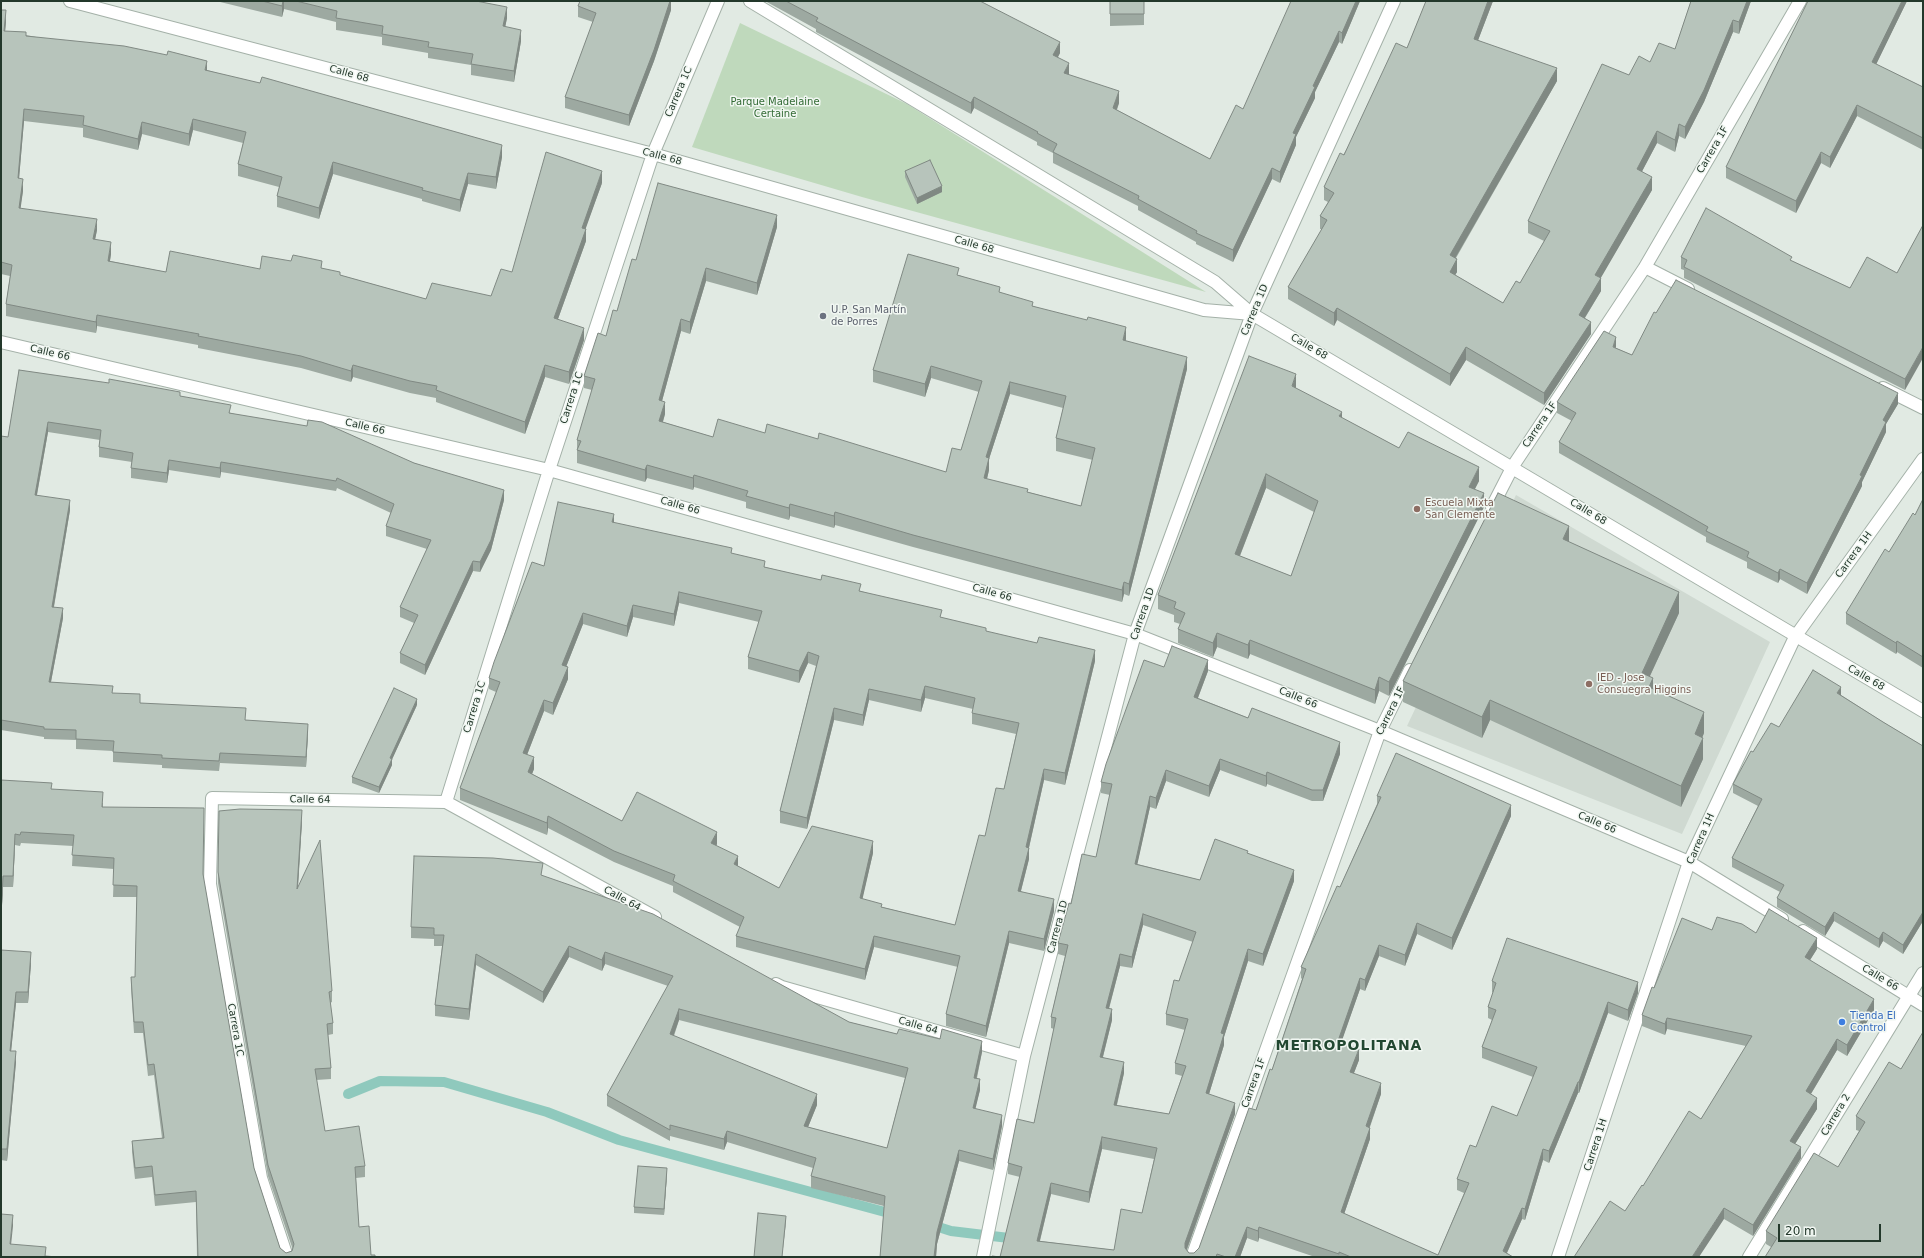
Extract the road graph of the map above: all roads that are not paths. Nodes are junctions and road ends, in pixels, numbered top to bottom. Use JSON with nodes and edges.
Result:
{"nodes":[{"id":1,"x":70,"y":1,"type":"edge"},
{"id":2,"x":718,"y":1,"type":"edge"},
{"id":3,"x":750,"y":1,"type":"edge"},
{"id":4,"x":1394,"y":1,"type":"edge"},
{"id":5,"x":1800,"y":1,"type":"edge"},
{"id":6,"x":653,"y":154,"type":"junction"},
{"id":7,"x":1645,"y":267,"type":"junction"},
{"id":8,"x":1702,"y":296,"type":"edge"},
{"id":9,"x":1252,"y":314,"type":"junction"},
{"id":10,"x":1,"y":342,"type":"edge"},
{"id":11,"x":1873,"y":383,"type":"edge"},
{"id":12,"x":1923,"y":408,"type":"edge"},
{"id":13,"x":1923,"y":459,"type":"edge"},
{"id":14,"x":1513,"y":466,"type":"junction"},
{"id":15,"x":549,"y":470,"type":"junction"},
{"id":16,"x":1488,"y":516,"type":"edge"},
{"id":17,"x":1135,"y":634,"type":"junction"},
{"id":18,"x":1795,"y":636,"type":"junction"},
{"id":19,"x":1416,"y":659,"type":"edge"},
{"id":20,"x":1923,"y":711,"type":"edge"},
{"id":21,"x":1380,"y":731,"type":"junction"},
{"id":22,"x":212,"y":798,"type":"joint"},
{"id":23,"x":446,"y":802,"type":"junction"},
{"id":24,"x":1689,"y":862,"type":"junction"},
{"id":25,"x":663,"y":921,"type":"edge"},
{"id":26,"x":1923,"y":973,"type":"edge"},
{"id":27,"x":768,"y":979,"type":"edge"},
{"id":28,"x":1909,"y":996,"type":"junction"},
{"id":29,"x":1923,"y":1005,"type":"edge"},
{"id":30,"x":1024,"y":1056,"type":"junction"},
{"id":31,"x":287,"y":1257,"type":"edge"},
{"id":32,"x":983,"y":1257,"type":"edge"},
{"id":33,"x":1192,"y":1257,"type":"edge"},
{"id":34,"x":1558,"y":1257,"type":"edge"},
{"id":35,"x":1749,"y":1257,"type":"edge"}],
"edges":[{"from":1,"to":6,"type":"street","name":"Calle 68"},
{"from":2,"to":6,"type":"street","name":"Carrera 1C"},
{"from":3,"to":9,"type":"street","name":"Calle 68"},
{"from":4,"to":9,"type":"street","name":"Carrera 1D"},
{"from":5,"to":7,"type":"street","name":"Carrera 1F"},
{"from":6,"to":9,"type":"street","name":"Calle 68"},
{"from":6,"to":15,"type":"street","name":"Carrera 1C"},
{"from":7,"to":8,"type":"street"},
{"from":7,"to":14,"type":"street","name":"Carrera 1F"},
{"from":9,"to":14,"type":"street","name":"Calle 68"},
{"from":9,"to":17,"type":"street","name":"Carrera 1D"},
{"from":10,"to":15,"type":"street","name":"Calle 66"},
{"from":11,"to":12,"type":"street"},
{"from":13,"to":18,"type":"street","name":"Carrera 1H"},
{"from":14,"to":16,"type":"street","name":"Carrera 1F"},
{"from":14,"to":18,"type":"street","name":"Calle 68"},
{"from":15,"to":17,"type":"street","name":"Calle 66"},
{"from":15,"to":23,"type":"street","name":"Carrera 1C"},
{"from":17,"to":21,"type":"street","name":"Calle 66"},
{"from":17,"to":30,"type":"street","name":"Carrera 1D"},
{"from":18,"to":20,"type":"street","name":"Calle 68"},
{"from":18,"to":24,"type":"street","name":"Carrera 1H"},
{"from":19,"to":21,"type":"street","name":"Carrera 1F"},
{"from":21,"to":24,"type":"street","name":"Calle 66"},
{"from":21,"to":33,"type":"street","name":"Carrera 1F"},
{"from":22,"to":23,"type":"street","name":"Calle 64"},
{"from":22,"to":31,"type":"street","name":"Carrera 1C"},
{"from":23,"to":25,"type":"street","name":"Calle 64"},
{"from":24,"to":28,"type":"street","name":"Calle 66"},
{"from":24,"to":34,"type":"street","name":"Carrera 1H"},
{"from":26,"to":28,"type":"street","name":"Carrera 2"},
{"from":27,"to":30,"type":"street","name":"Calle 64"},
{"from":28,"to":29,"type":"street","name":"Calle 66"},
{"from":28,"to":35,"type":"street","name":"Carrera 2"},
{"from":30,"to":32,"type":"street","name":"Carrera 1D"}]}
